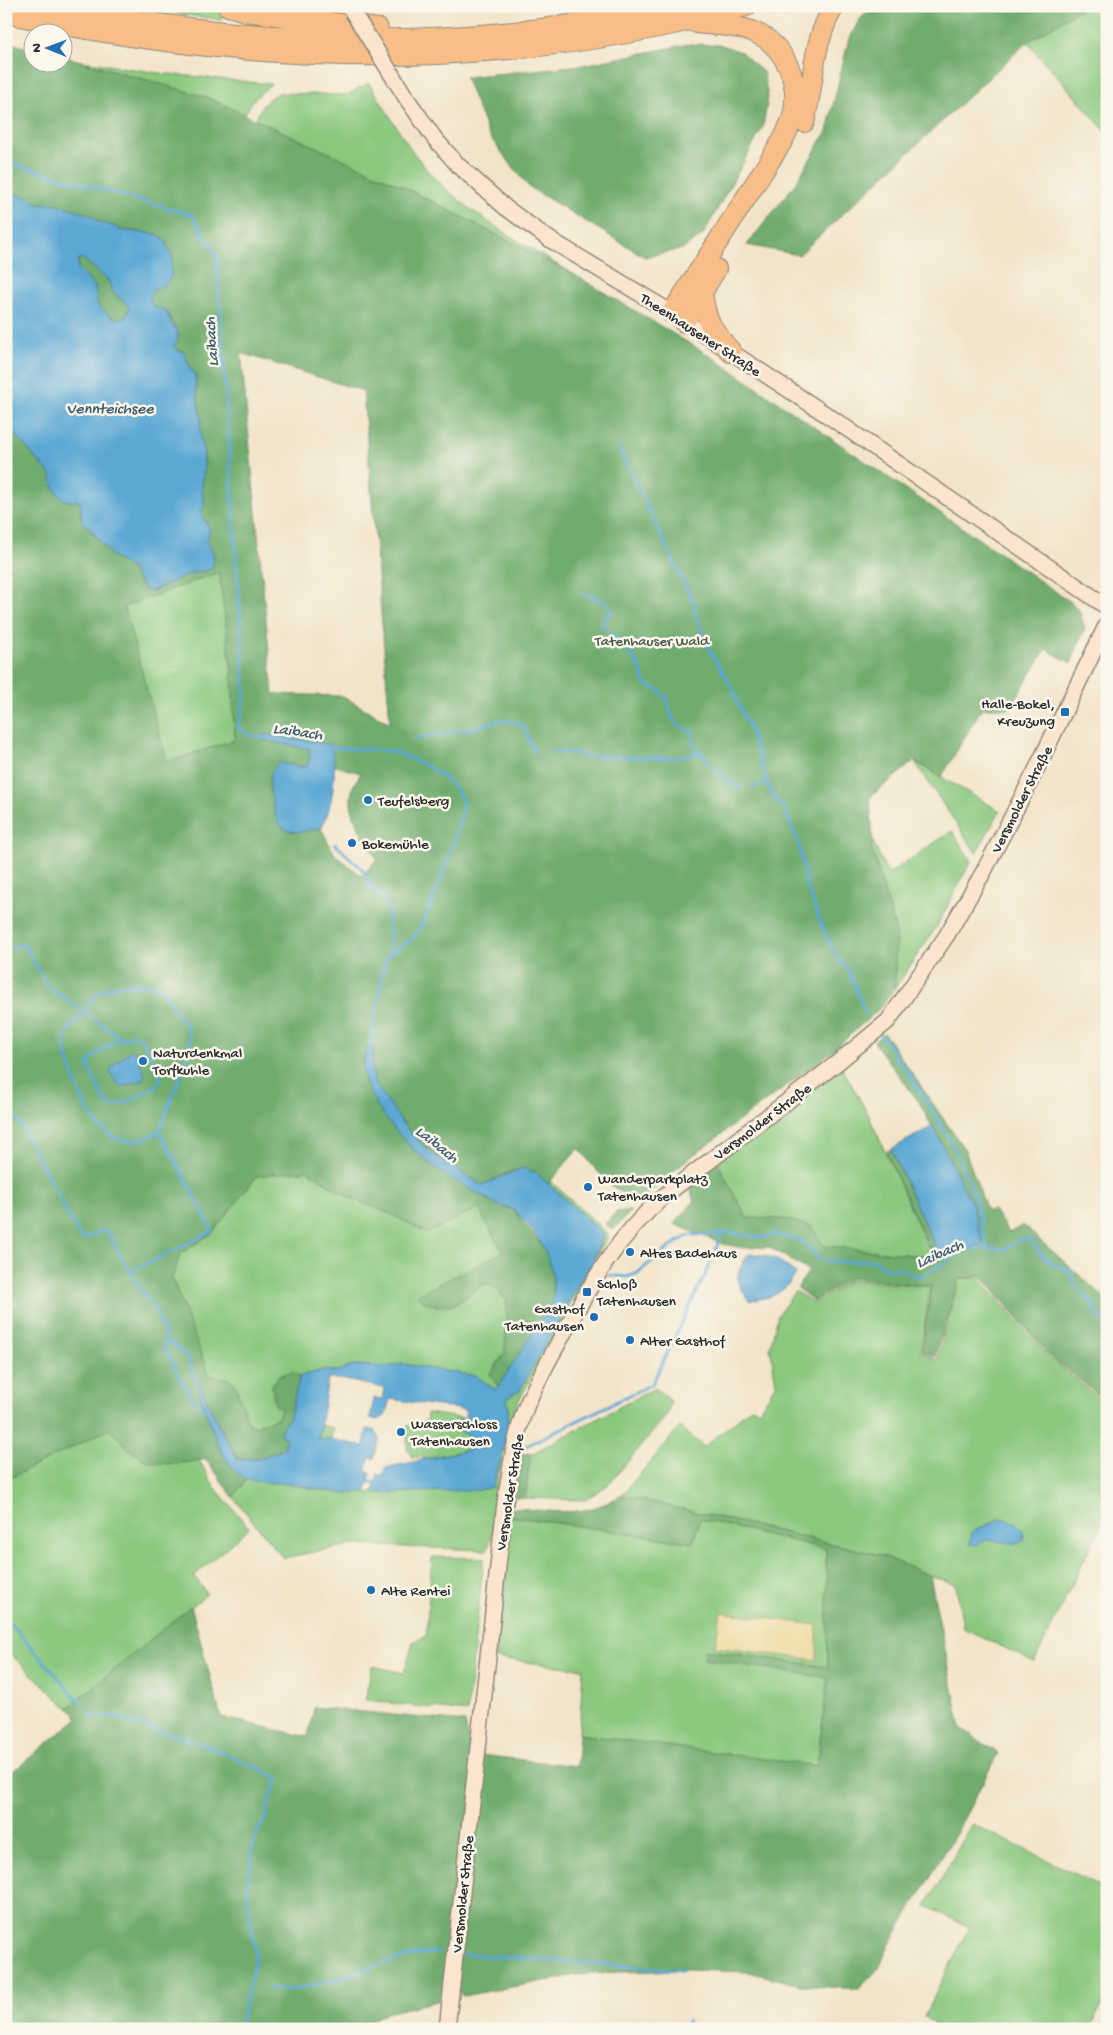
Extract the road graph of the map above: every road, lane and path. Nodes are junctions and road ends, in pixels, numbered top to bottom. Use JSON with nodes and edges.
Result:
{"nodes":[{"id":1,"x":56,"y":6,"type":"edge"},
{"id":2,"x":228,"y":6,"type":"edge"},
{"id":3,"x":746,"y":6,"type":"edge"},
{"id":4,"x":834,"y":6,"type":"edge"},
{"id":5,"x":350,"y":9,"type":"edge"},
{"id":6,"x":6,"y":14,"type":"edge"},
{"id":7,"x":681,"y":14,"type":"edge"},
{"id":8,"x":457,"y":39,"type":"junction"},
{"id":9,"x":702,"y":291,"type":"junction"},
{"id":10,"x":678,"y":318,"type":"junction"},
{"id":11,"x":731,"y":352,"type":"junction"},
{"id":12,"x":1107,"y":607,"type":"edge"},
{"id":13,"x":1107,"y":624,"type":"edge"},
{"id":14,"x":448,"y":2029,"type":"edge"}],
"edges":[{"from":1,"to":8,"type":"highway"},
{"from":2,"to":8,"type":"highway"},
{"from":3,"to":7,"type":"highway"},
{"from":4,"to":9,"type":"highway"},
{"from":5,"to":10,"type":"main road","name":"Theenhausener Straße","bridge":true},
{"from":6,"to":7,"type":"highway"},
{"from":7,"to":8,"type":"highway"},
{"from":7,"to":10,"type":"highway"},
{"from":9,"to":10,"type":"highway"},
{"from":9,"to":11,"type":"highway"},
{"from":10,"to":11,"type":"main road","name":"Theenhausener Straße"},
{"from":11,"to":12,"type":"main road","name":"Theenhausener Straße"},
{"from":13,"to":14,"type":"main road","name":"Versmolder Straße"}]}
